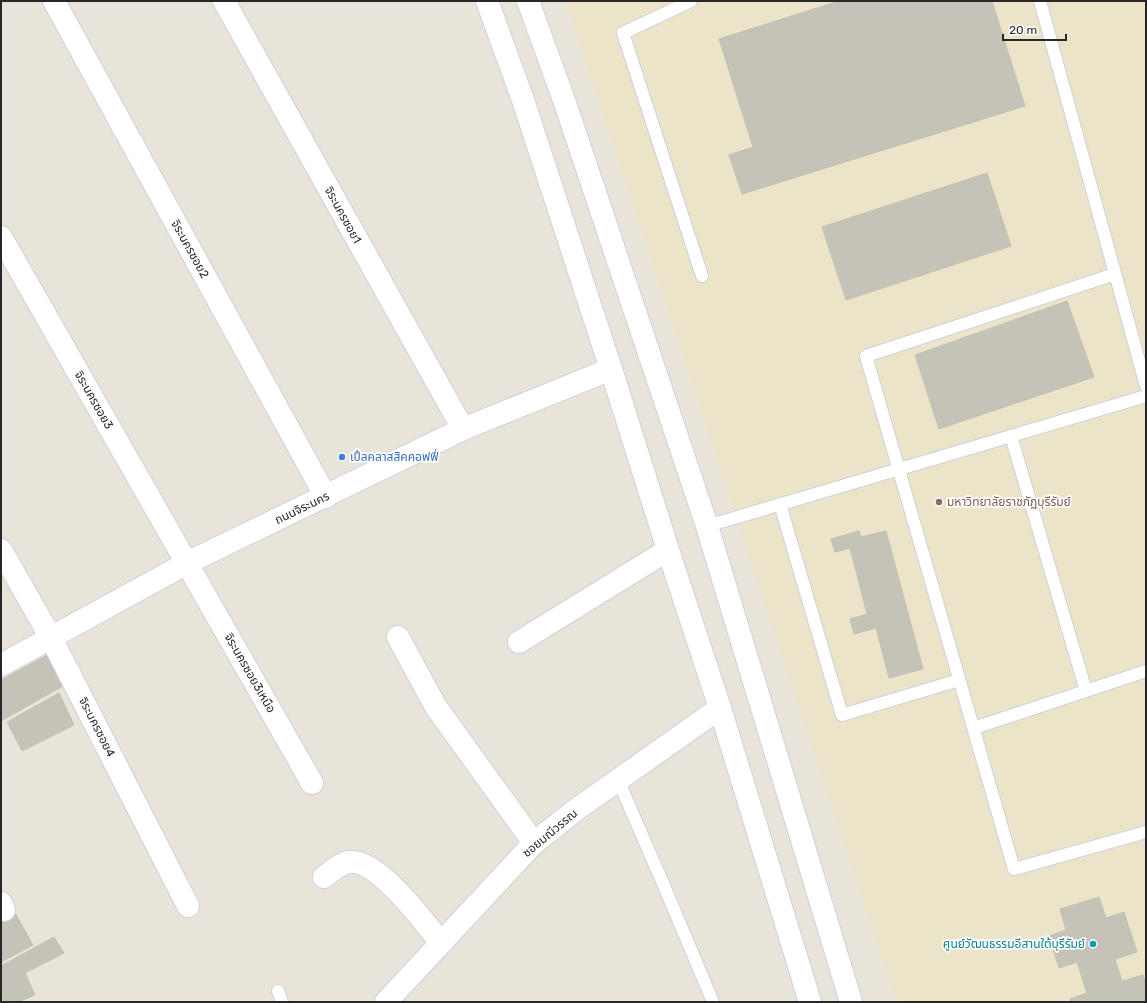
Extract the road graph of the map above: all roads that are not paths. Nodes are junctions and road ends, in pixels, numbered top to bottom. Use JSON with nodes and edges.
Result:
{"nodes":[{"id":1,"x":54,"y":1,"type":"edge"},
{"id":2,"x":224,"y":1,"type":"edge"},
{"id":3,"x":487,"y":1,"type":"edge"},
{"id":4,"x":528,"y":1,"type":"edge"},
{"id":5,"x":691,"y":1,"type":"edge"},
{"id":6,"x":1040,"y":1,"type":"edge"},
{"id":7,"x":1,"y":237,"type":"edge"},
{"id":8,"x":1115,"y":274,"type":"junction"},
{"id":9,"x":702,"y":276,"type":"dead end"},
{"id":10,"x":611,"y":369,"type":"junction"},
{"id":11,"x":1146,"y":386,"type":"edge"},
{"id":12,"x":1146,"y":396,"type":"edge"},
{"id":13,"x":463,"y":429,"type":"junction"},
{"id":14,"x":1011,"y":436,"type":"junction"},
{"id":15,"x":900,"y":469,"type":"junction"},
{"id":16,"x":326,"y":496,"type":"junction"},
{"id":17,"x":780,"y":504,"type":"junction"},
{"id":18,"x":707,"y":526,"type":"junction"},
{"id":19,"x":1,"y":550,"type":"edge"},
{"id":20,"x":668,"y":550,"type":"junction"},
{"id":21,"x":187,"y":563,"type":"junction"},
{"id":22,"x":398,"y":637,"type":"dead end"},
{"id":23,"x":51,"y":638,"type":"junction"},
{"id":24,"x":519,"y":642,"type":"dead end"},
{"id":25,"x":1,"y":665,"type":"edge"},
{"id":26,"x":1146,"y":671,"type":"edge"},
{"id":27,"x":959,"y":680,"type":"junction"},
{"id":28,"x":1086,"y":690,"type":"junction"},
{"id":29,"x":720,"y":708,"type":"junction"},
{"id":30,"x":974,"y":728,"type":"junction"},
{"id":31,"x":618,"y":780,"type":"junction"},
{"id":32,"x":312,"y":783,"type":"dead end"},
{"id":33,"x":1146,"y":832,"type":"edge"},
{"id":34,"x":534,"y":843,"type":"junction"},
{"id":35,"x":324,"y":877,"type":"dead end"},
{"id":36,"x":188,"y":906,"type":"dead end"},
{"id":37,"x":441,"y":943,"type":"junction"},
{"id":38,"x":386,"y":1002,"type":"edge"},
{"id":39,"x":713,"y":1002,"type":"edge"},
{"id":40,"x":810,"y":1002,"type":"edge"},
{"id":41,"x":851,"y":1002,"type":"edge"}],
"edges":[{"from":1,"to":16,"type":"street","name":"จิระนครซอย2"},
{"from":2,"to":13,"type":"street","name":"จิระนครซอย1"},
{"from":3,"to":10,"type":"street"},
{"from":4,"to":18,"type":"street"},
{"from":5,"to":9,"type":"lane"},
{"from":6,"to":8,"type":"lane"},
{"from":7,"to":21,"type":"street","name":"จิระนครซอย3"},
{"from":8,"to":11,"type":"lane"},
{"from":8,"to":15,"type":"lane"},
{"from":10,"to":13,"type":"street","name":"ถนนจิระนคร"},
{"from":10,"to":20,"type":"street"},
{"from":12,"to":14,"type":"lane"},
{"from":13,"to":16,"type":"street","name":"ถนนจิระนคร"},
{"from":14,"to":15,"type":"lane"},
{"from":14,"to":28,"type":"lane"},
{"from":15,"to":17,"type":"lane"},
{"from":15,"to":27,"type":"lane"},
{"from":16,"to":21,"type":"street","name":"ถนนจิระนคร"},
{"from":17,"to":18,"type":"lane"},
{"from":17,"to":27,"type":"lane"},
{"from":18,"to":41,"type":"street"},
{"from":19,"to":23,"type":"street","name":"จิระนครซอย4"},
{"from":20,"to":24,"type":"street"},
{"from":20,"to":29,"type":"street"},
{"from":21,"to":23,"type":"street","name":"ถนนจิระนคร"},
{"from":21,"to":32,"type":"street","name":"จิระนครซอย3เหนือ"},
{"from":22,"to":34,"type":"street"},
{"from":23,"to":25,"type":"street","name":"ถนนจิระนคร"},
{"from":23,"to":36,"type":"street","name":"จิระนครซอย4"},
{"from":26,"to":28,"type":"lane"},
{"from":27,"to":30,"type":"lane"},
{"from":28,"to":30,"type":"lane"},
{"from":29,"to":31,"type":"street","name":"ซอยมณีวรรณ"},
{"from":29,"to":40,"type":"street"},
{"from":30,"to":33,"type":"lane"},
{"from":31,"to":34,"type":"street","name":"ซอยมณีวรรณ"},
{"from":31,"to":39,"type":"lane"},
{"from":34,"to":37,"type":"street","name":"ซอยมณีวรรณ"},
{"from":35,"to":37,"type":"street"},
{"from":37,"to":38,"type":"street","name":"ซอยมณีวรรณ"}]}
